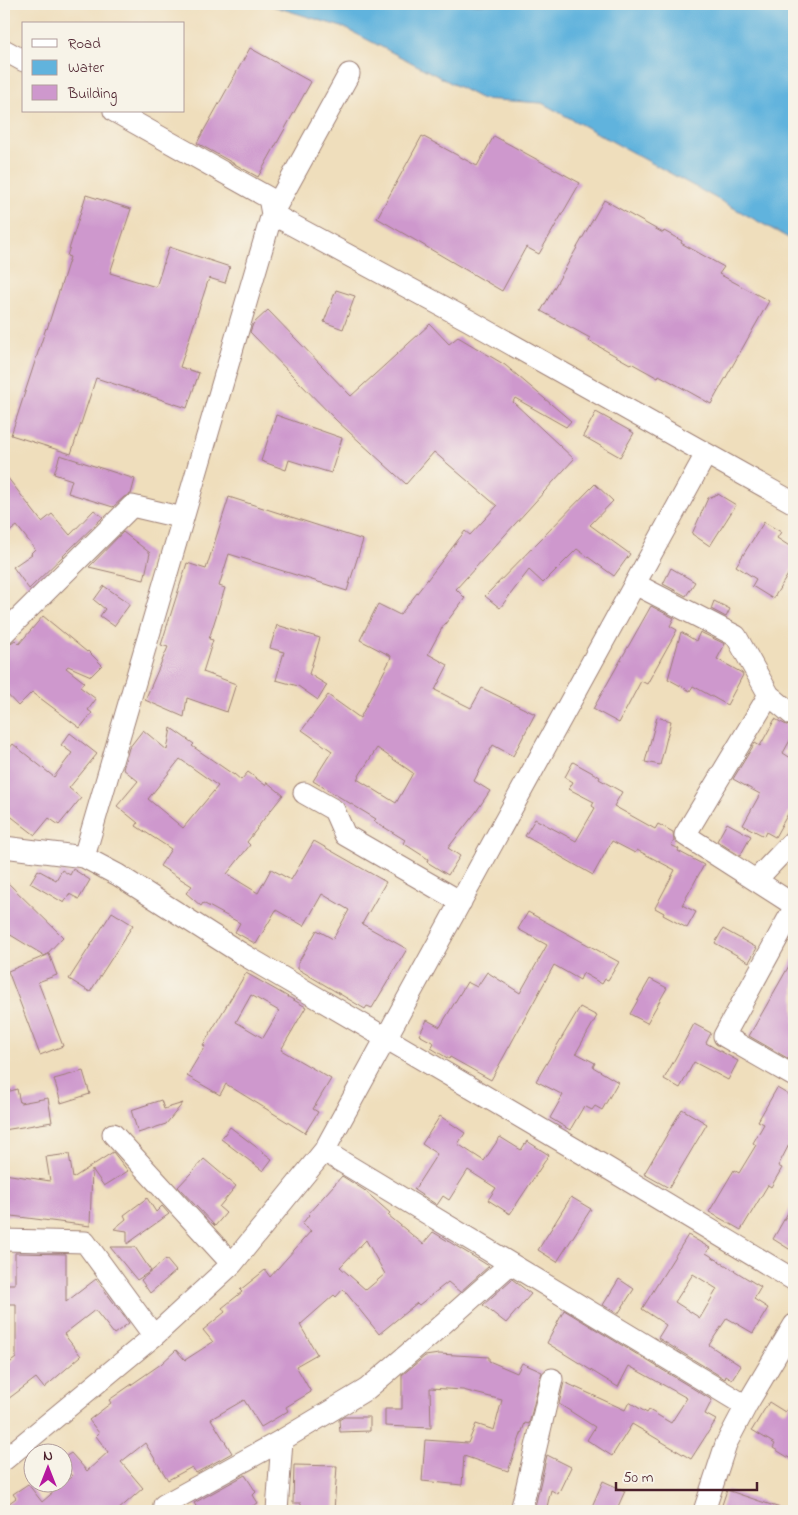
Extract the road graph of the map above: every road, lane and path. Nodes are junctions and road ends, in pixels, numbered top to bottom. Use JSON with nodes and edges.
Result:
{"nodes":[{"id":1,"x":4,"y":50,"type":"edge"},
{"id":2,"x":22,"y":60,"type":"edge"},
{"id":3,"x":348,"y":74,"type":"dead end"},
{"id":4,"x":116,"y":112,"type":"edge"},
{"id":5,"x":272,"y":214,"type":"junction"},
{"id":6,"x":706,"y":454,"type":"junction"},
{"id":7,"x":794,"y":503,"type":"edge"},
{"id":8,"x":183,"y":518,"type":"junction"},
{"id":9,"x":635,"y":584,"type":"junction"},
{"id":10,"x":4,"y":633,"type":"edge"},
{"id":11,"x":769,"y":695,"type":"junction"},
{"id":12,"x":794,"y":716,"type":"edge"},
{"id":13,"x":304,"y":793,"type":"dead end"},
{"id":14,"x":794,"y":840,"type":"edge"},
{"id":15,"x":4,"y":847,"type":"edge"},
{"id":16,"x":84,"y":857,"type":"junction"},
{"id":17,"x":756,"y":880,"type":"junction"},
{"id":18,"x":461,"y":902,"type":"junction"},
{"id":19,"x":794,"y":907,"type":"edge"},
{"id":20,"x":386,"y":1039,"type":"junction"},
{"id":21,"x":794,"y":1076,"type":"edge"},
{"id":22,"x":113,"y":1134,"type":"dead end"},
{"id":23,"x":324,"y":1151,"type":"junction"},
{"id":24,"x":4,"y":1240,"type":"edge"},
{"id":25,"x":232,"y":1264,"type":"junction"},
{"id":26,"x":510,"y":1264,"type":"junction"},
{"id":27,"x":794,"y":1280,"type":"edge"},
{"id":28,"x":794,"y":1325,"type":"edge"},
{"id":29,"x":154,"y":1336,"type":"junction"},
{"id":30,"x":552,"y":1379,"type":"dead end"},
{"id":31,"x":746,"y":1406,"type":"junction"},
{"id":32,"x":282,"y":1440,"type":"junction"},
{"id":33,"x":4,"y":1460,"type":"edge"},
{"id":34,"x":163,"y":1511,"type":"edge"},
{"id":35,"x":277,"y":1511,"type":"edge"},
{"id":36,"x":521,"y":1511,"type":"edge"},
{"id":37,"x":704,"y":1511,"type":"edge"}],
"edges":[{"from":1,"to":2,"type":"street"},
{"from":3,"to":5,"type":"street"},
{"from":4,"to":5,"type":"street"},
{"from":5,"to":6,"type":"street"},
{"from":5,"to":8,"type":"street"},
{"from":6,"to":7,"type":"street"},
{"from":6,"to":9,"type":"street"},
{"from":8,"to":10,"type":"street"},
{"from":8,"to":16,"type":"street"},
{"from":9,"to":11,"type":"street"},
{"from":9,"to":18,"type":"street"},
{"from":11,"to":12,"type":"street"},
{"from":11,"to":17,"type":"street"},
{"from":13,"to":18,"type":"street"},
{"from":14,"to":17,"type":"street"},
{"from":15,"to":16,"type":"street"},
{"from":16,"to":20,"type":"street"},
{"from":17,"to":19,"type":"street"},
{"from":18,"to":20,"type":"street"},
{"from":19,"to":21,"type":"street"},
{"from":20,"to":23,"type":"street"},
{"from":20,"to":27,"type":"street"},
{"from":22,"to":25,"type":"street"},
{"from":23,"to":25,"type":"street"},
{"from":23,"to":26,"type":"street"},
{"from":24,"to":29,"type":"street"},
{"from":25,"to":29,"type":"street"},
{"from":26,"to":31,"type":"street"},
{"from":26,"to":32,"type":"street"},
{"from":28,"to":31,"type":"street"},
{"from":29,"to":33,"type":"street"},
{"from":30,"to":36,"type":"street"},
{"from":31,"to":37,"type":"street"},
{"from":32,"to":34,"type":"street"},
{"from":32,"to":35,"type":"street"}]}
